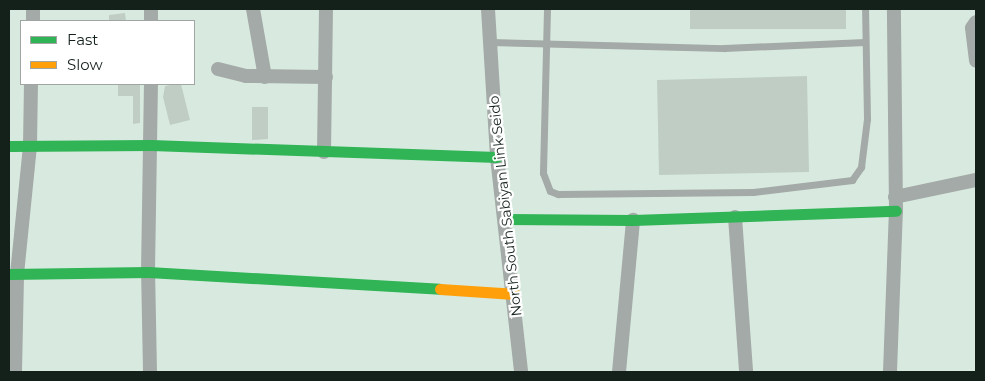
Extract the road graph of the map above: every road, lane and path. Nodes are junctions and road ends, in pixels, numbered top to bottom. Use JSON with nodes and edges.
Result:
{"nodes":[{"id":1,"x":253,"y":9,"type":"edge"},
{"id":2,"x":326,"y":9,"type":"edge"},
{"id":3,"x":488,"y":9,"type":"edge"},
{"id":4,"x":547,"y":9,"type":"edge"},
{"id":5,"x":865,"y":9,"type":"edge"},
{"id":6,"x":894,"y":9,"type":"edge"},
{"id":7,"x":976,"y":22,"type":"edge"},
{"id":8,"x":490,"y":42,"type":"junction"},
{"id":9,"x":548,"y":42,"type":"junction"},
{"id":10,"x":865,"y":42,"type":"junction"},
{"id":11,"x":976,"y":61,"type":"edge"},
{"id":12,"x":218,"y":69,"type":"dead end"},
{"id":13,"x":265,"y":77,"type":"junction"},
{"id":14,"x":326,"y":77,"type":"junction"},
{"id":15,"x":31,"y":85,"type":"edge"},
{"id":16,"x":151,"y":85,"type":"edge"},
{"id":17,"x":151,"y":145,"type":"junction"},
{"id":18,"x":9,"y":146,"type":"edge"},
{"id":19,"x":30,"y":146,"type":"junction"},
{"id":20,"x":324,"y":152,"type":"junction"},
{"id":21,"x":497,"y":157,"type":"junction"},
{"id":22,"x":976,"y":180,"type":"edge"},
{"id":23,"x":895,"y":204,"type":"junction"},
{"id":24,"x":735,"y":217,"type":"junction"},
{"id":25,"x":506,"y":219,"type":"junction"},
{"id":26,"x":633,"y":220,"type":"junction"},
{"id":27,"x":148,"y":272,"type":"junction"},
{"id":28,"x":13,"y":274,"type":"edge"},
{"id":29,"x":515,"y":294,"type":"junction"},
{"id":30,"x":15,"y":372,"type":"edge"},
{"id":31,"x":150,"y":372,"type":"edge"},
{"id":32,"x":521,"y":372,"type":"edge"},
{"id":33,"x":619,"y":372,"type":"edge"},
{"id":34,"x":746,"y":372,"type":"edge"},
{"id":35,"x":890,"y":372,"type":"edge"}],
"edges":[{"from":1,"to":13,"type":"street"},
{"from":2,"to":14,"type":"street"},
{"from":3,"to":8,"type":"street","name":"North South Sabiyan Link Seido"},
{"from":4,"to":9,"type":"lane"},
{"from":5,"to":10,"type":"lane"},
{"from":6,"to":23,"type":"street"},
{"from":7,"to":11,"type":"street"},
{"from":8,"to":9,"type":"lane"},
{"from":8,"to":21,"type":"street","name":"North South Sabiyan Link Seido"},
{"from":9,"to":10,"type":"lane"},
{"from":9,"to":10,"type":"lane"},
{"from":12,"to":13,"type":"street"},
{"from":13,"to":14,"type":"street"},
{"from":14,"to":20,"type":"street"},
{"from":15,"to":19,"type":"street"},
{"from":16,"to":17,"type":"street"},
{"from":17,"to":19,"type":"street"},
{"from":17,"to":20,"type":"street"},
{"from":17,"to":27,"type":"street"},
{"from":18,"to":19,"type":"street"},
{"from":19,"to":28,"type":"street"},
{"from":20,"to":21,"type":"street"},
{"from":21,"to":25,"type":"street","name":"North South Sabiyan Link Seido"},
{"from":22,"to":23,"type":"street"},
{"from":23,"to":24,"type":"street"},
{"from":23,"to":35,"type":"street"},
{"from":24,"to":26,"type":"street"},
{"from":24,"to":34,"type":"street"},
{"from":25,"to":26,"type":"street"},
{"from":25,"to":29,"type":"street","name":"North South Sabiyan Link Seido"},
{"from":26,"to":33,"type":"street"},
{"from":27,"to":28,"type":"street"},
{"from":27,"to":29,"type":"street"},
{"from":27,"to":31,"type":"street"},
{"from":28,"to":30,"type":"street"},
{"from":29,"to":32,"type":"street","name":"North South Sabiyan Link Seido"}]}
